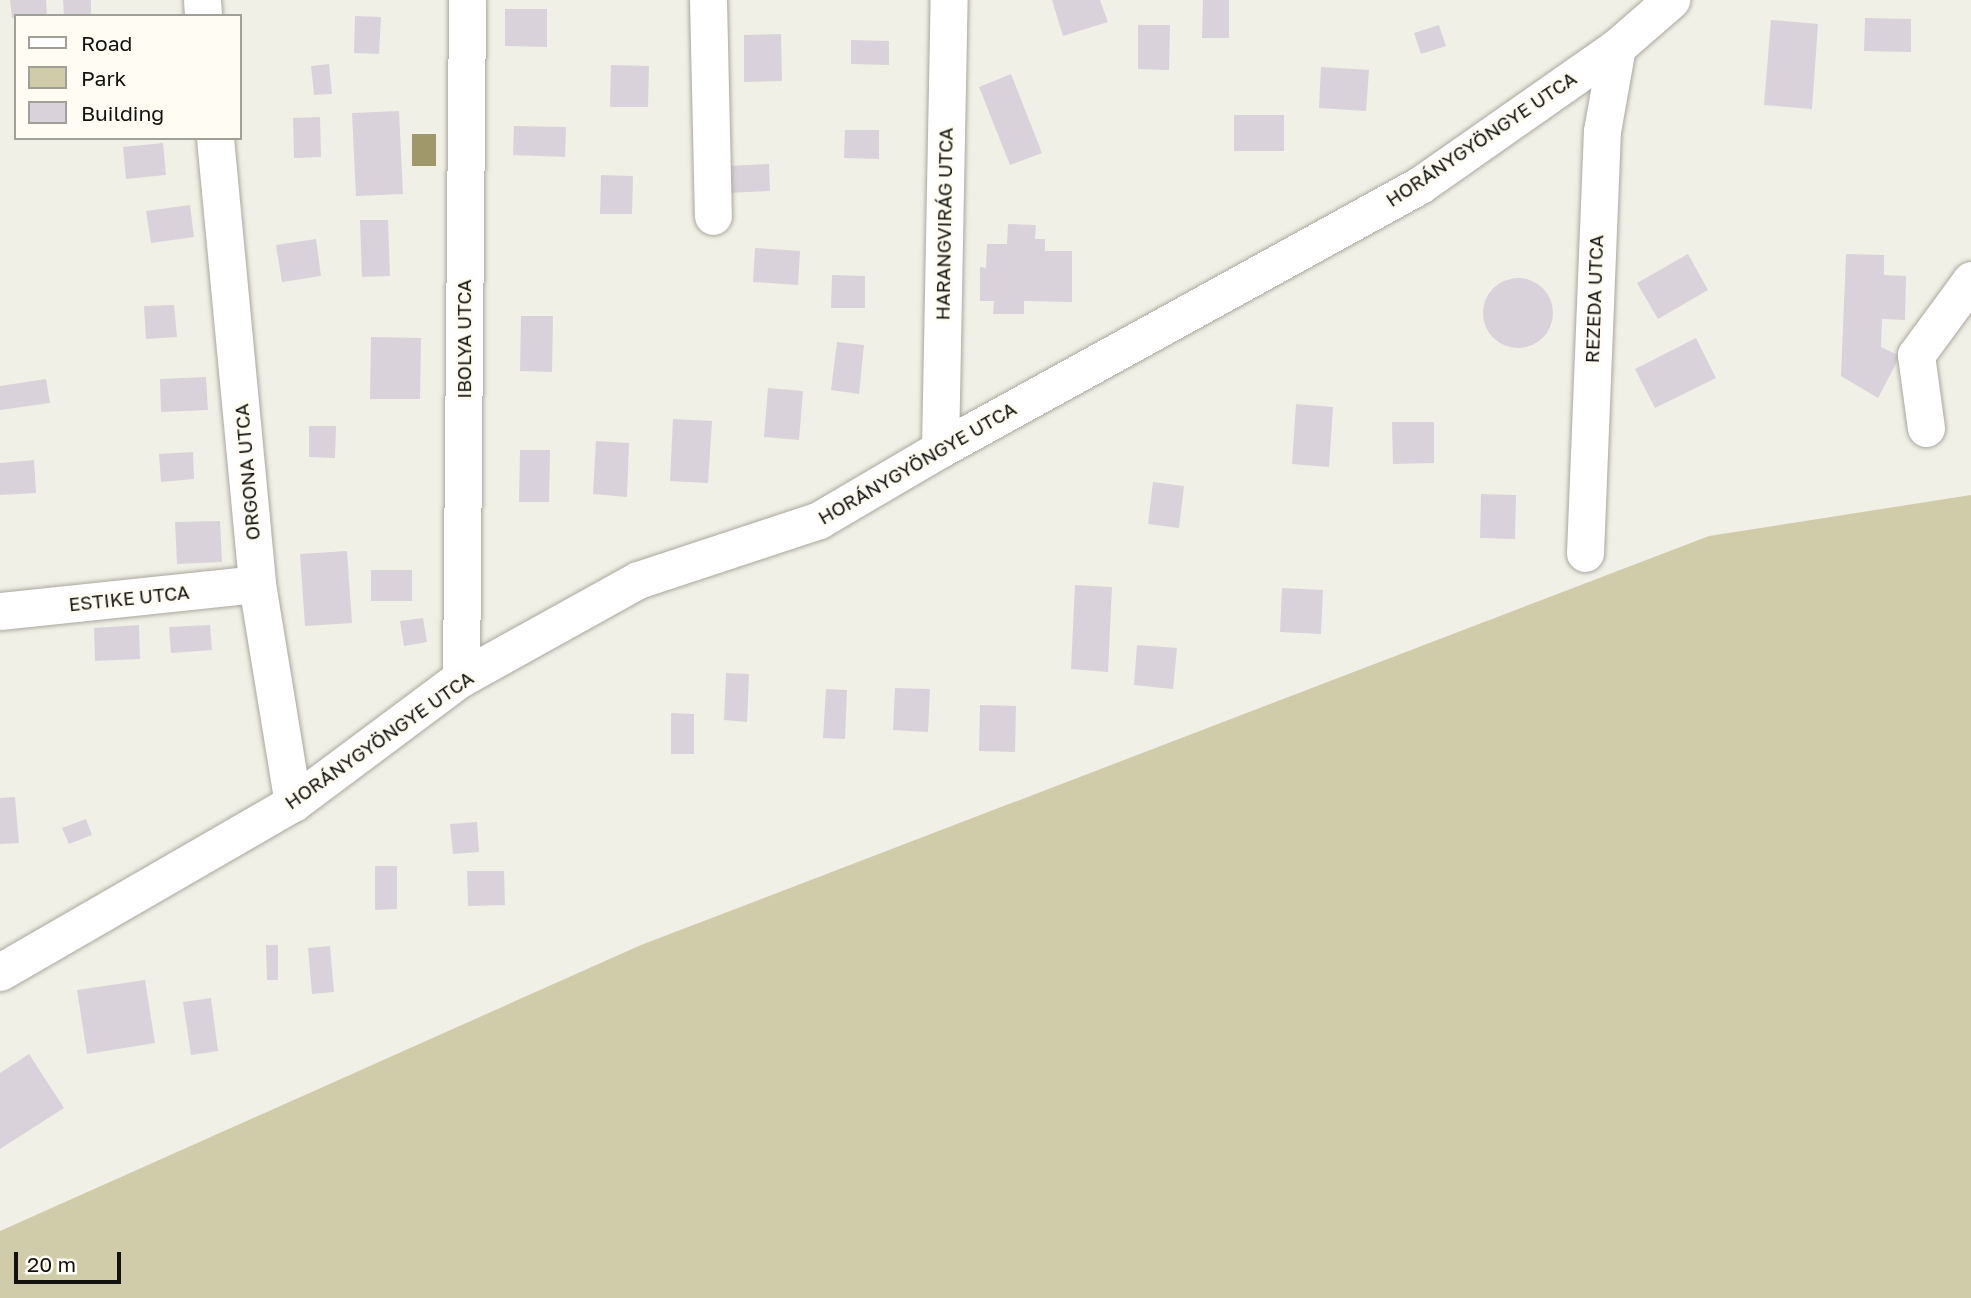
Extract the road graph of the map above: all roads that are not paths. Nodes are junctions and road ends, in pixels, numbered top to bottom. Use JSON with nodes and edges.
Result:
{"nodes":[{"id":1,"x":467,"y":0,"type":"edge"},
{"id":2,"x":708,"y":0,"type":"edge"},
{"id":3,"x":949,"y":0,"type":"edge"},
{"id":4,"x":1655,"y":6,"type":"edge"},
{"id":5,"x":1617,"y":47,"type":"junction"},
{"id":6,"x":215,"y":140,"type":"edge"},
{"id":7,"x":713,"y":216,"type":"dead end"},
{"id":8,"x":1971,"y":280,"type":"edge"},
{"id":9,"x":1926,"y":428,"type":"dead end"},
{"id":10,"x":940,"y":449,"type":"junction"},
{"id":11,"x":1585,"y":553,"type":"dead end"},
{"id":12,"x":257,"y":584,"type":"junction"},
{"id":13,"x":0,"y":611,"type":"edge"},
{"id":14,"x":461,"y":678,"type":"junction"},
{"id":15,"x":293,"y":803,"type":"junction"},
{"id":16,"x":0,"y":972,"type":"edge"}],
"edges":[{"from":1,"to":14,"type":"street","name":"IBOLYA UTCA"},
{"from":2,"to":7,"type":"street"},
{"from":3,"to":10,"type":"street","name":"HARANGVIRÁG UTCA"},
{"from":4,"to":5,"type":"street","name":"HORÁNYGYÖNGYE UTCA"},
{"from":5,"to":10,"type":"street","name":"HORÁNYGYÖNGYE UTCA"},
{"from":5,"to":11,"type":"street","name":"REZEDA UTCA"},
{"from":6,"to":12,"type":"street","name":"ORGONA UTCA"},
{"from":8,"to":9,"type":"street"},
{"from":10,"to":14,"type":"street","name":"HORÁNYGYÖNGYE UTCA"},
{"from":12,"to":13,"type":"street","name":"ESTIKE UTCA"},
{"from":12,"to":15,"type":"street","name":"ORGONA UTCA"},
{"from":14,"to":15,"type":"street","name":"HORÁNYGYÖNGYE UTCA"},
{"from":15,"to":16,"type":"street","name":"HORÁNYGYÖNGYE UTCA"}]}
